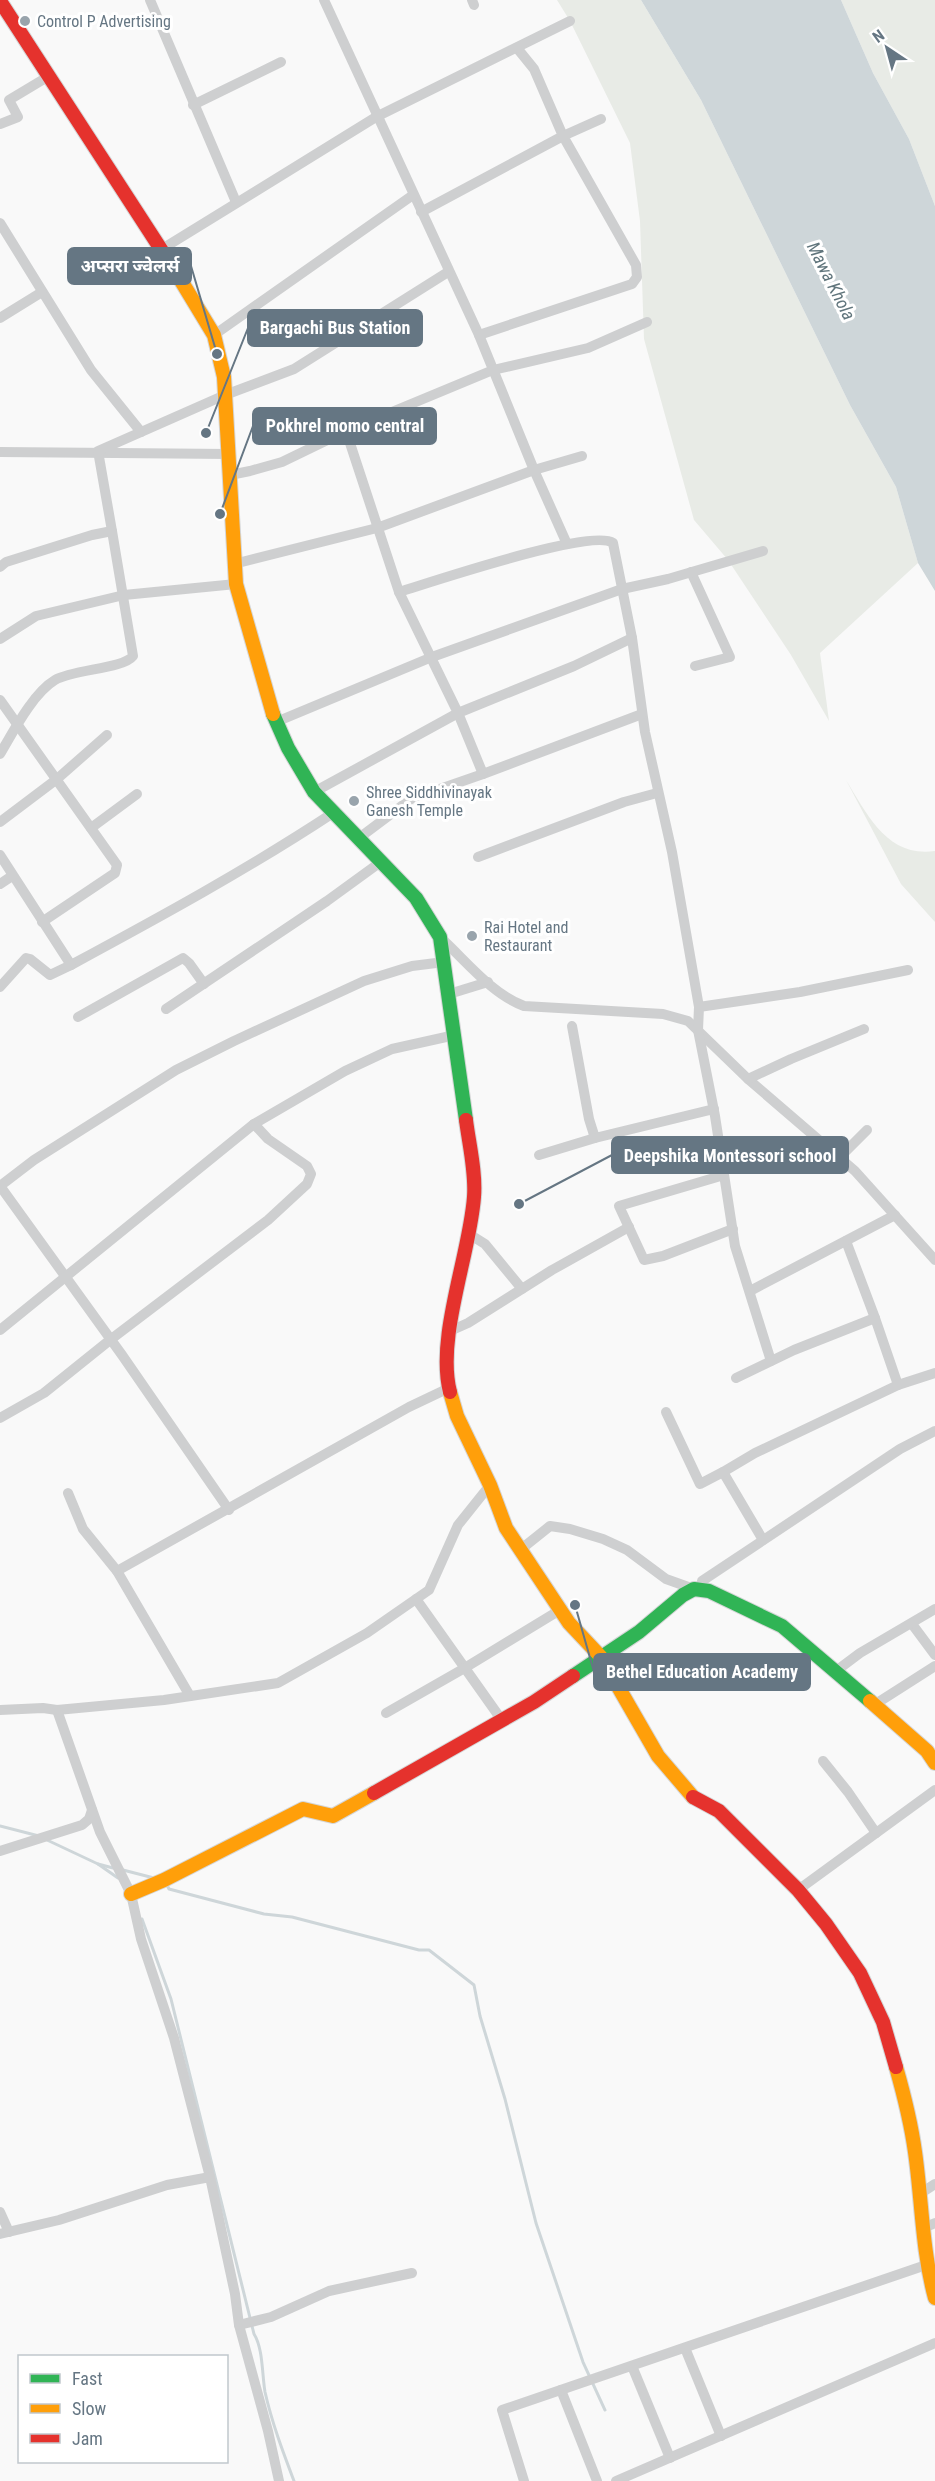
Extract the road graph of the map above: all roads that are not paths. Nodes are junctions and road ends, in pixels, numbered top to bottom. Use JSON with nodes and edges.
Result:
{"nodes":[{"id":1,"x":150,"y":0,"type":"edge"},
{"id":2,"x":324,"y":0,"type":"edge"},
{"id":3,"x":0,"y":1,"type":"edge"},
{"id":4,"x":570,"y":21,"type":"dead end"},
{"id":5,"x":518,"y":48,"type":"junction"},
{"id":6,"x":281,"y":62,"type":"dead end"},
{"id":7,"x":49,"y":76,"type":"junction"},
{"id":8,"x":193,"y":105,"type":"junction"},
{"id":9,"x":376,"y":117,"type":"junction"},
{"id":10,"x":601,"y":119,"type":"dead end"},
{"id":11,"x":0,"y":124,"type":"edge"},
{"id":12,"x":563,"y":136,"type":"junction"},
{"id":13,"x":412,"y":195,"type":"junction"},
{"id":14,"x":236,"y":202,"type":"junction"},
{"id":15,"x":421,"y":212,"type":"junction"},
{"id":16,"x":0,"y":223,"type":"edge"},
{"id":17,"x":162,"y":249,"type":"junction"},
{"id":18,"x":448,"y":272,"type":"junction"},
{"id":19,"x":42,"y":292,"type":"junction"},
{"id":20,"x":0,"y":318,"type":"edge"},
{"id":21,"x":647,"y":322,"type":"dead end"},
{"id":22,"x":214,"y":335,"type":"junction"},
{"id":23,"x":479,"y":335,"type":"junction"},
{"id":24,"x":493,"y":370,"type":"junction"},
{"id":25,"x":225,"y":395,"type":"junction"},
{"id":26,"x":346,"y":430,"type":"junction"},
{"id":27,"x":141,"y":432,"type":"junction"},
{"id":28,"x":98,"y":451,"type":"junction"},
{"id":29,"x":0,"y":452,"type":"edge"},
{"id":30,"x":230,"y":454,"type":"junction"},
{"id":31,"x":582,"y":456,"type":"dead end"},
{"id":32,"x":534,"y":471,"type":"junction"},
{"id":33,"x":230,"y":475,"type":"junction"},
{"id":34,"x":377,"y":528,"type":"junction"},
{"id":35,"x":112,"y":531,"type":"junction"},
{"id":36,"x":567,"y":543,"type":"junction"},
{"id":37,"x":763,"y":551,"type":"dead end"},
{"id":38,"x":234,"y":564,"type":"junction"},
{"id":39,"x":0,"y":567,"type":"edge"},
{"id":40,"x":691,"y":572,"type":"junction"},
{"id":41,"x":236,"y":584,"type":"junction"},
{"id":42,"x":622,"y":589,"type":"junction"},
{"id":43,"x":399,"y":592,"type":"junction"},
{"id":44,"x":124,"y":595,"type":"junction"},
{"id":45,"x":632,"y":638,"type":"junction"},
{"id":46,"x":0,"y":639,"type":"edge"},
{"id":47,"x":432,"y":657,"type":"junction"},
{"id":48,"x":696,"y":666,"type":"dead end"},
{"id":49,"x":0,"y":700,"type":"edge"},
{"id":50,"x":458,"y":713,"type":"junction"},
{"id":51,"x":642,"y":714,"type":"junction"},
{"id":52,"x":276,"y":722,"type":"junction"},
{"id":53,"x":16,"y":726,"type":"junction"},
{"id":54,"x":107,"y":735,"type":"dead end"},
{"id":55,"x":0,"y":754,"type":"edge"},
{"id":56,"x":483,"y":774,"type":"junction"},
{"id":57,"x":57,"y":779,"type":"junction"},
{"id":58,"x":315,"y":792,"type":"junction"},
{"id":59,"x":657,"y":793,"type":"junction"},
{"id":60,"x":137,"y":794,"type":"dead end"},
{"id":61,"x":333,"y":813,"type":"junction"},
{"id":62,"x":0,"y":822,"type":"edge"},
{"id":63,"x":91,"y":828,"type":"junction"},
{"id":64,"x":359,"y":837,"type":"junction"},
{"id":65,"x":0,"y":855,"type":"edge"},
{"id":66,"x":478,"y":857,"type":"dead end"},
{"id":67,"x":382,"y":861,"type":"junction"},
{"id":68,"x":12,"y":876,"type":"junction"},
{"id":69,"x":0,"y":884,"type":"edge"},
{"id":70,"x":42,"y":922,"type":"junction"},
{"id":71,"x":440,"y":937,"type":"junction"},
{"id":72,"x":444,"y":962,"type":"junction"},
{"id":73,"x":71,"y":965,"type":"junction"},
{"id":74,"x":908,"y":970,"type":"dead end"},
{"id":75,"x":488,"y":982,"type":"junction"},
{"id":76,"x":204,"y":984,"type":"junction"},
{"id":77,"x":0,"y":987,"type":"edge"},
{"id":78,"x":449,"y":994,"type":"junction"},
{"id":79,"x":699,"y":1007,"type":"junction"},
{"id":80,"x":166,"y":1009,"type":"dead end"},
{"id":81,"x":78,"y":1017,"type":"dead end"},
{"id":82,"x":572,"y":1026,"type":"dead end"},
{"id":83,"x":864,"y":1029,"type":"dead end"},
{"id":84,"x":698,"y":1030,"type":"junction"},
{"id":85,"x":455,"y":1035,"type":"junction"},
{"id":86,"x":748,"y":1079,"type":"junction"},
{"id":87,"x":714,"y":1109,"type":"junction"},
{"id":88,"x":254,"y":1124,"type":"junction"},
{"id":89,"x":867,"y":1130,"type":"dead end"},
{"id":90,"x":596,"y":1138,"type":"junction"},
{"id":91,"x":539,"y":1155,"type":"dead end"},
{"id":92,"x":840,"y":1157,"type":"junction"},
{"id":93,"x":724,"y":1175,"type":"junction"},
{"id":94,"x":0,"y":1186,"type":"edge"},
{"id":95,"x":895,"y":1215,"type":"junction"},
{"id":96,"x":629,"y":1227,"type":"junction"},
{"id":97,"x":733,"y":1229,"type":"junction"},
{"id":98,"x":469,"y":1234,"type":"junction"},
{"id":99,"x":846,"y":1241,"type":"junction"},
{"id":100,"x":935,"y":1260,"type":"edge"},
{"id":101,"x":67,"y":1278,"type":"junction"},
{"id":102,"x":522,"y":1289,"type":"junction"},
{"id":103,"x":750,"y":1291,"type":"junction"},
{"id":104,"x":875,"y":1318,"type":"junction"},
{"id":105,"x":0,"y":1330,"type":"edge"},
{"id":106,"x":450,"y":1331,"type":"junction"},
{"id":107,"x":110,"y":1340,"type":"junction"},
{"id":108,"x":771,"y":1361,"type":"junction"},
{"id":109,"x":935,"y":1373,"type":"edge"},
{"id":110,"x":736,"y":1378,"type":"dead end"},
{"id":111,"x":898,"y":1385,"type":"junction"},
{"id":112,"x":449,"y":1388,"type":"junction"},
{"id":113,"x":666,"y":1412,"type":"dead end"},
{"id":114,"x":0,"y":1418,"type":"edge"},
{"id":115,"x":935,"y":1431,"type":"edge"},
{"id":116,"x":723,"y":1472,"type":"junction"},
{"id":117,"x":490,"y":1485,"type":"junction"},
{"id":118,"x":68,"y":1493,"type":"dead end"},
{"id":119,"x":229,"y":1510,"type":"junction"},
{"id":120,"x":764,"y":1540,"type":"junction"},
{"id":121,"x":520,"y":1550,"type":"junction"},
{"id":122,"x":117,"y":1571,"type":"junction"},
{"id":123,"x":697,"y":1590,"type":"junction"},
{"id":124,"x":416,"y":1599,"type":"junction"},
{"id":125,"x":935,"y":1609,"type":"edge"},
{"id":126,"x":560,"y":1610,"type":"junction"},
{"id":127,"x":912,"y":1624,"type":"junction"},
{"id":128,"x":935,"y":1655,"type":"edge"},
{"id":129,"x":601,"y":1657,"type":"junction"},
{"id":130,"x":935,"y":1666,"type":"edge"},
{"id":131,"x":463,"y":1669,"type":"junction"},
{"id":132,"x":836,"y":1671,"type":"junction"},
{"id":133,"x":190,"y":1696,"type":"junction"},
{"id":134,"x":874,"y":1705,"type":"junction"},
{"id":135,"x":0,"y":1710,"type":"edge"},
{"id":136,"x":57,"y":1710,"type":"junction"},
{"id":137,"x":386,"y":1713,"type":"dead end"},
{"id":138,"x":501,"y":1719,"type":"junction"},
{"id":139,"x":823,"y":1761,"type":"dead end"},
{"id":140,"x":935,"y":1763,"type":"edge"},
{"id":141,"x":935,"y":1790,"type":"edge"},
{"id":142,"x":92,"y":1810,"type":"junction"},
{"id":143,"x":82,"y":1824,"type":"junction"},
{"id":144,"x":99,"y":1829,"type":"junction"},
{"id":145,"x":876,"y":1833,"type":"junction"},
{"id":146,"x":0,"y":1851,"type":"edge"},
{"id":147,"x":798,"y":1890,"type":"junction"},
{"id":148,"x":131,"y":1894,"type":"junction"},
{"id":149,"x":210,"y":2176,"type":"junction"},
{"id":150,"x":935,"y":2184,"type":"edge"},
{"id":151,"x":918,"y":2195,"type":"junction"},
{"id":152,"x":0,"y":2212,"type":"edge"},
{"id":153,"x":935,"y":2223,"type":"edge"},
{"id":154,"x":921,"y":2229,"type":"junction"},
{"id":155,"x":4,"y":2233,"type":"edge"},
{"id":156,"x":926,"y":2265,"type":"junction"},
{"id":157,"x":412,"y":2273,"type":"dead end"},
{"id":158,"x":935,"y":2298,"type":"edge"},
{"id":159,"x":239,"y":2325,"type":"junction"},
{"id":160,"x":935,"y":2343,"type":"edge"},
{"id":161,"x":685,"y":2348,"type":"junction"},
{"id":162,"x":632,"y":2366,"type":"junction"},
{"id":163,"x":561,"y":2390,"type":"junction"},
{"id":164,"x":721,"y":2436,"type":"junction"},
{"id":165,"x":670,"y":2458,"type":"junction"},
{"id":166,"x":279,"y":2481,"type":"edge"},
{"id":167,"x":524,"y":2481,"type":"edge"},
{"id":168,"x":597,"y":2481,"type":"edge"},
{"id":169,"x":616,"y":2481,"type":"edge"}],
"edges":[{"from":1,"to":8,"type":"street"},
{"from":2,"to":9,"type":"street"},
{"from":3,"to":7,"type":"main road"},
{"from":4,"to":5,"type":"street"},
{"from":5,"to":9,"type":"street"},
{"from":5,"to":12,"type":"street"},
{"from":6,"to":8,"type":"street"},
{"from":7,"to":11,"type":"street"},
{"from":7,"to":17,"type":"main road"},
{"from":8,"to":14,"type":"street"},
{"from":9,"to":13,"type":"street"},
{"from":9,"to":14,"type":"street"},
{"from":10,"to":12,"type":"street"},
{"from":12,"to":15,"type":"street"},
{"from":12,"to":23,"type":"street"},
{"from":13,"to":15,"type":"street"},
{"from":13,"to":22,"type":"street"},
{"from":14,"to":17,"type":"street"},
{"from":15,"to":18,"type":"street"},
{"from":16,"to":19,"type":"street"},
{"from":17,"to":22,"type":"main road"},
{"from":18,"to":23,"type":"street"},
{"from":18,"to":25,"type":"street"},
{"from":19,"to":20,"type":"street"},
{"from":19,"to":27,"type":"street"},
{"from":21,"to":24,"type":"street"},
{"from":22,"to":25,"type":"main road"},
{"from":23,"to":24,"type":"street"},
{"from":24,"to":26,"type":"street"},
{"from":24,"to":32,"type":"street"},
{"from":25,"to":27,"type":"street"},
{"from":25,"to":30,"type":"main road"},
{"from":26,"to":33,"type":"street"},
{"from":26,"to":34,"type":"street"},
{"from":27,"to":28,"type":"street"},
{"from":28,"to":29,"type":"street"},
{"from":28,"to":30,"type":"street"},
{"from":28,"to":35,"type":"street"},
{"from":30,"to":33,"type":"main road"},
{"from":31,"to":32,"type":"street"},
{"from":32,"to":34,"type":"street"},
{"from":32,"to":36,"type":"street"},
{"from":33,"to":38,"type":"main road"},
{"from":34,"to":38,"type":"street"},
{"from":34,"to":43,"type":"street"},
{"from":35,"to":39,"type":"street"},
{"from":35,"to":44,"type":"street"},
{"from":36,"to":42,"type":"street"},
{"from":36,"to":43,"type":"street"},
{"from":37,"to":40,"type":"street"},
{"from":38,"to":41,"type":"main road"},
{"from":40,"to":42,"type":"street"},
{"from":40,"to":48,"type":"street"},
{"from":41,"to":44,"type":"street"},
{"from":41,"to":52,"type":"main road"},
{"from":42,"to":45,"type":"street"},
{"from":42,"to":47,"type":"street"},
{"from":43,"to":47,"type":"street"},
{"from":44,"to":46,"type":"street"},
{"from":44,"to":53,"type":"street"},
{"from":45,"to":50,"type":"street"},
{"from":45,"to":51,"type":"street"},
{"from":47,"to":50,"type":"street"},
{"from":47,"to":52,"type":"street"},
{"from":49,"to":53,"type":"street"},
{"from":50,"to":56,"type":"street"},
{"from":50,"to":58,"type":"street"},
{"from":51,"to":56,"type":"street"},
{"from":51,"to":59,"type":"street"},
{"from":52,"to":58,"type":"main road"},
{"from":53,"to":55,"type":"street"},
{"from":53,"to":57,"type":"street"},
{"from":54,"to":57,"type":"street"},
{"from":56,"to":64,"type":"street"},
{"from":57,"to":62,"type":"street"},
{"from":57,"to":63,"type":"street"},
{"from":58,"to":61,"type":"main road"},
{"from":59,"to":66,"type":"street"},
{"from":59,"to":79,"type":"street"},
{"from":60,"to":63,"type":"street"},
{"from":61,"to":64,"type":"main road"},
{"from":61,"to":73,"type":"street"},
{"from":63,"to":70,"type":"street"},
{"from":64,"to":67,"type":"main road"},
{"from":65,"to":68,"type":"street"},
{"from":67,"to":71,"type":"main road"},
{"from":67,"to":76,"type":"street"},
{"from":68,"to":69,"type":"street"},
{"from":68,"to":70,"type":"street"},
{"from":70,"to":73,"type":"street"},
{"from":71,"to":72,"type":"main road"},
{"from":71,"to":75,"type":"street"},
{"from":72,"to":78,"type":"main road"},
{"from":72,"to":94,"type":"street"},
{"from":73,"to":77,"type":"street"},
{"from":74,"to":79,"type":"street"},
{"from":75,"to":78,"type":"street"},
{"from":75,"to":84,"type":"street"},
{"from":76,"to":80,"type":"street"},
{"from":76,"to":81,"type":"street"},
{"from":78,"to":85,"type":"main road"},
{"from":79,"to":84,"type":"street"},
{"from":82,"to":90,"type":"street"},
{"from":83,"to":86,"type":"street"},
{"from":84,"to":86,"type":"street"},
{"from":84,"to":87,"type":"street"},
{"from":85,"to":88,"type":"street"},
{"from":85,"to":98,"type":"main road"},
{"from":86,"to":92,"type":"street"},
{"from":87,"to":90,"type":"street"},
{"from":87,"to":93,"type":"street"},
{"from":88,"to":101,"type":"street"},
{"from":88,"to":107,"type":"street"},
{"from":89,"to":92,"type":"street"},
{"from":90,"to":91,"type":"street"},
{"from":92,"to":95,"type":"street"},
{"from":93,"to":96,"type":"street"},
{"from":93,"to":97,"type":"street"},
{"from":94,"to":101,"type":"street"},
{"from":95,"to":99,"type":"street"},
{"from":95,"to":100,"type":"street"},
{"from":96,"to":97,"type":"street"},
{"from":96,"to":102,"type":"street"},
{"from":97,"to":103,"type":"street"},
{"from":98,"to":102,"type":"street"},
{"from":98,"to":106,"type":"main road"},
{"from":99,"to":103,"type":"street"},
{"from":99,"to":104,"type":"street"},
{"from":101,"to":105,"type":"street"},
{"from":101,"to":107,"type":"street"},
{"from":102,"to":106,"type":"street"},
{"from":103,"to":108,"type":"street"},
{"from":104,"to":108,"type":"street"},
{"from":104,"to":111,"type":"street"},
{"from":106,"to":112,"type":"main road"},
{"from":107,"to":114,"type":"street"},
{"from":107,"to":119,"type":"street"},
{"from":108,"to":110,"type":"street"},
{"from":109,"to":111,"type":"street"},
{"from":111,"to":116,"type":"street"},
{"from":112,"to":117,"type":"main road"},
{"from":112,"to":119,"type":"street"},
{"from":113,"to":116,"type":"street"},
{"from":115,"to":120,"type":"street"},
{"from":116,"to":120,"type":"street"},
{"from":117,"to":121,"type":"main road"},
{"from":117,"to":124,"type":"street"},
{"from":118,"to":122,"type":"street"},
{"from":119,"to":122,"type":"street"},
{"from":120,"to":123,"type":"street"},
{"from":121,"to":123,"type":"street"},
{"from":121,"to":126,"type":"main road"},
{"from":122,"to":133,"type":"street"},
{"from":123,"to":129,"type":"main road"},
{"from":123,"to":132,"type":"main road"},
{"from":124,"to":131,"type":"street"},
{"from":124,"to":133,"type":"street"},
{"from":125,"to":127,"type":"street"},
{"from":126,"to":129,"type":"main road"},
{"from":126,"to":131,"type":"street"},
{"from":127,"to":128,"type":"street"},
{"from":127,"to":132,"type":"street"},
{"from":129,"to":138,"type":"main road"},
{"from":129,"to":147,"type":"main road"},
{"from":130,"to":134,"type":"street"},
{"from":131,"to":137,"type":"street"},
{"from":131,"to":138,"type":"street"},
{"from":132,"to":134,"type":"main road"},
{"from":133,"to":136,"type":"street"},
{"from":134,"to":140,"type":"main road"},
{"from":135,"to":136,"type":"street"},
{"from":136,"to":142,"type":"street"},
{"from":138,"to":148,"type":"main road"},
{"from":139,"to":145,"type":"street"},
{"from":141,"to":145,"type":"street"},
{"from":142,"to":143,"type":"street"},
{"from":142,"to":144,"type":"street"},
{"from":143,"to":144,"type":"street"},
{"from":143,"to":146,"type":"street"},
{"from":144,"to":148,"type":"street"},
{"from":145,"to":147,"type":"street"},
{"from":147,"to":151,"type":"main road"},
{"from":148,"to":149,"type":"street"},
{"from":149,"to":155,"type":"street"},
{"from":149,"to":159,"type":"street"},
{"from":150,"to":151,"type":"street"},
{"from":151,"to":154,"type":"main road"},
{"from":152,"to":155,"type":"street"},
{"from":153,"to":154,"type":"street"},
{"from":154,"to":156,"type":"main road"},
{"from":156,"to":158,"type":"main road"},
{"from":156,"to":161,"type":"street"},
{"from":157,"to":159,"type":"street"},
{"from":159,"to":166,"type":"street"},
{"from":160,"to":164,"type":"street"},
{"from":161,"to":162,"type":"street"},
{"from":161,"to":164,"type":"street"},
{"from":162,"to":163,"type":"street"},
{"from":162,"to":165,"type":"street"},
{"from":163,"to":167,"type":"street"},
{"from":163,"to":168,"type":"street"},
{"from":164,"to":165,"type":"street"},
{"from":165,"to":169,"type":"street"}]}
